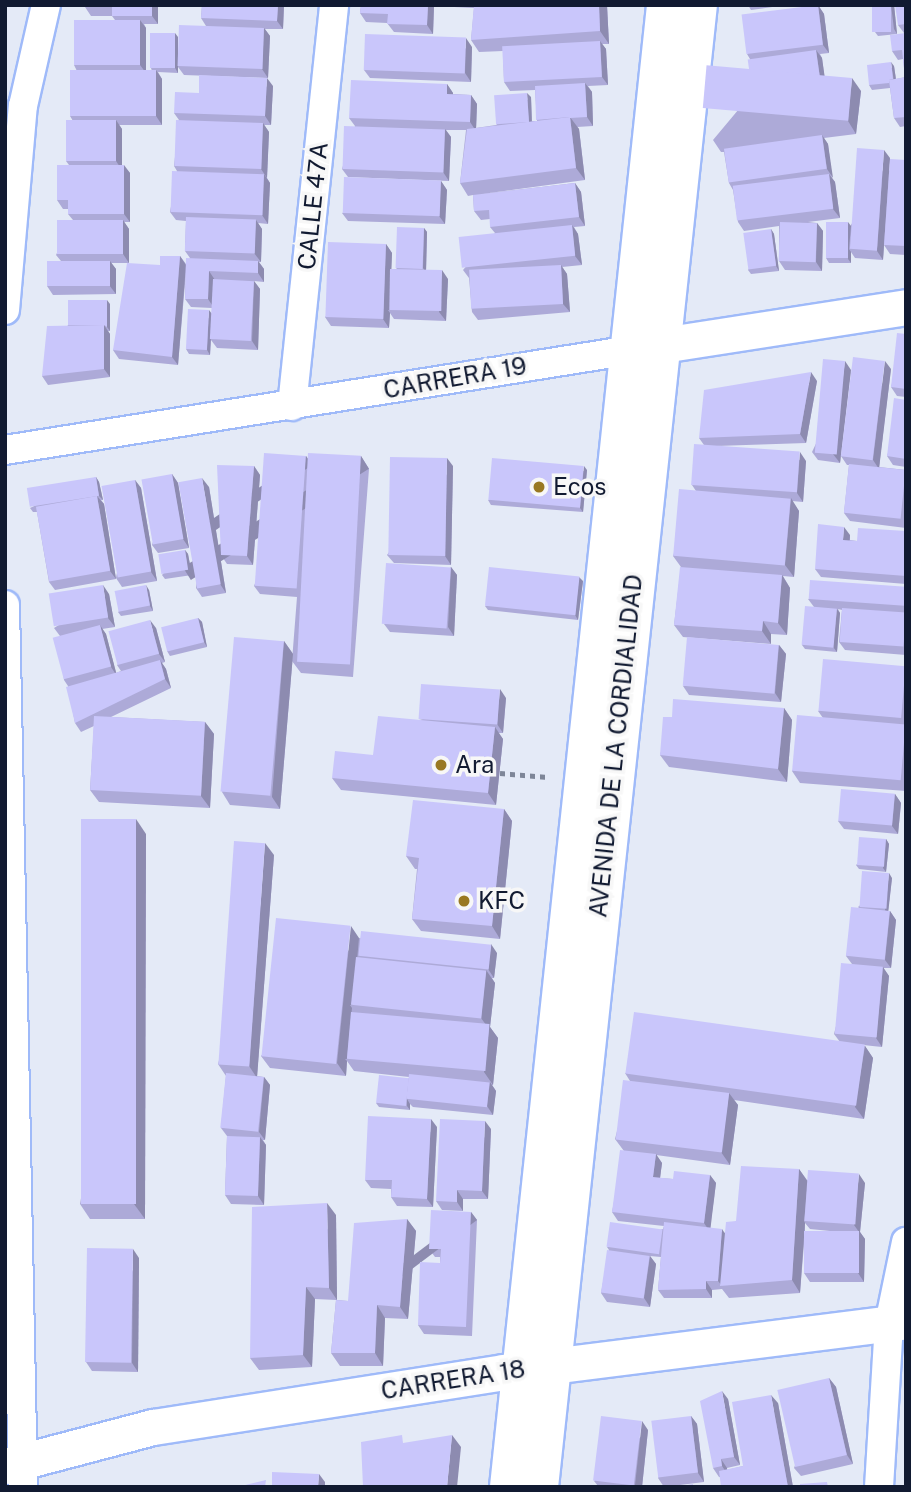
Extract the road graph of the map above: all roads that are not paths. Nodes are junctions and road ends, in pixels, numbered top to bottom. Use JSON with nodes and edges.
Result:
{"nodes":[{"id":1,"x":46,"y":5,"type":"edge"},
{"id":2,"x":334,"y":5,"type":"edge"},
{"id":3,"x":666,"y":5,"type":"edge"},
{"id":4,"x":698,"y":5,"type":"edge"},
{"id":5,"x":14,"y":107,"type":"edge"},
{"id":6,"x":906,"y":307,"type":"edge"},
{"id":7,"x":5,"y":310,"type":"edge"},
{"id":8,"x":641,"y":348,"type":"junction"},
{"id":9,"x":292,"y":406,"type":"junction"},
{"id":10,"x":5,"y":450,"type":"edge"},
{"id":11,"x":5,"y":605,"type":"edge"},
{"id":12,"x":7,"y":684,"type":"edge"},
{"id":13,"x":906,"y":1242,"type":"edge"},
{"id":14,"x":897,"y":1323,"type":"edge"},
{"id":15,"x":536,"y":1367,"type":"junction"},
{"id":16,"x":17,"y":1471,"type":"edge"},
{"id":17,"x":509,"y":1487,"type":"edge"},
{"id":18,"x":539,"y":1487,"type":"edge"},
{"id":19,"x":879,"y":1487,"type":"edge"}],
"edges":[{"from":1,"to":5,"type":"street"},
{"from":2,"to":9,"type":"street","name":"CALLE 47A"},
{"from":3,"to":8,"type":"main road","name":"AVENIDA DE LA CORDIALIDAD"},
{"from":4,"to":8,"type":"main road","name":"AVENIDA DE LA CORDIALIDAD"},
{"from":5,"to":7,"type":"street"},
{"from":6,"to":8,"type":"street","name":"CARRERA 19"},
{"from":8,"to":9,"type":"street","name":"CARRERA 19"},
{"from":8,"to":15,"type":"main road","name":"AVENIDA DE LA CORDIALIDAD"},
{"from":9,"to":10,"type":"street","name":"CARRERA 19"},
{"from":11,"to":12,"type":"street"},
{"from":12,"to":16,"type":"street"},
{"from":13,"to":14,"type":"street"},
{"from":14,"to":15,"type":"street","name":"CARRERA 18"},
{"from":14,"to":19,"type":"street"},
{"from":15,"to":16,"type":"street","name":"CARRERA 18"},
{"from":15,"to":17,"type":"main road","name":"AVENIDA DE LA CORDIALIDAD"},
{"from":15,"to":18,"type":"main road","name":"AVENIDA DE LA CORDIALIDAD"}]}
